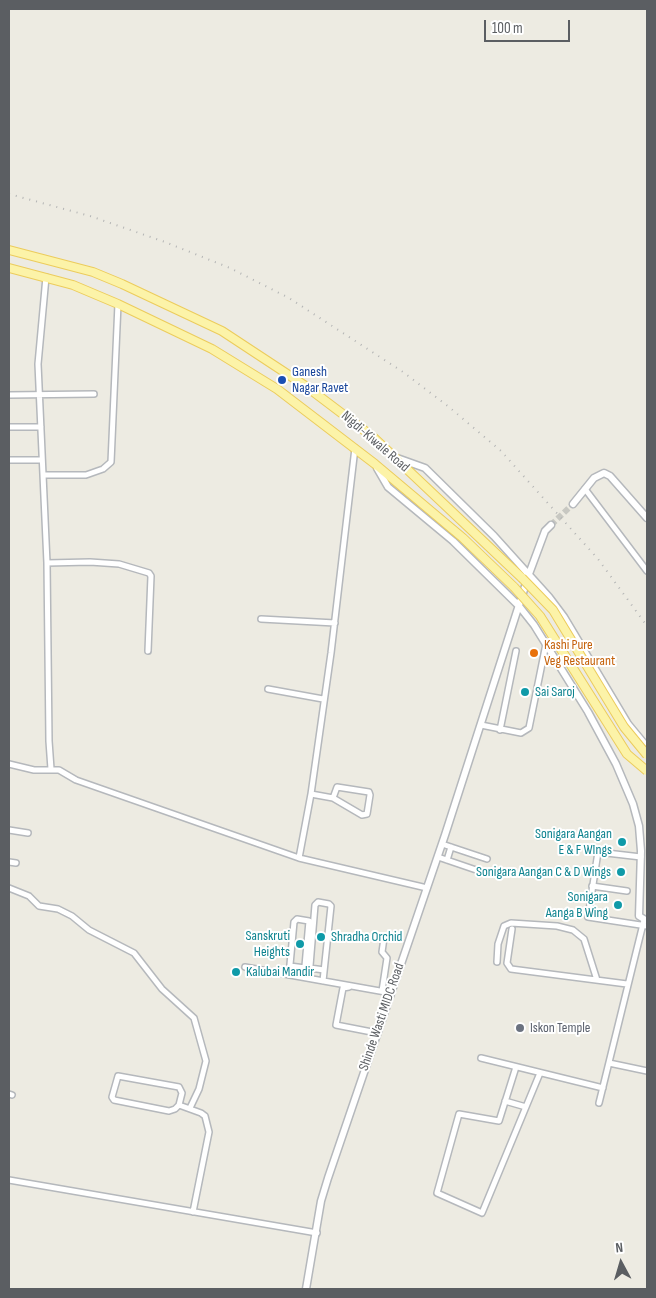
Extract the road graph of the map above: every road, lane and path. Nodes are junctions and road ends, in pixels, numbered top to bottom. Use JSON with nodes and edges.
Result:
{"nodes":[{"id":1,"x":9,"y":250,"type":"edge"},
{"id":2,"x":9,"y":268,"type":"edge"},
{"id":3,"x":46,"y":277,"type":"junction"},
{"id":4,"x":118,"y":304,"type":"junction"},
{"id":5,"x":40,"y":394,"type":"junction"},
{"id":6,"x":94,"y":394,"type":"dead end"},
{"id":7,"x":9,"y":395,"type":"edge"},
{"id":8,"x":9,"y":427,"type":"edge"},
{"id":9,"x":41,"y":427,"type":"junction"},
{"id":10,"x":355,"y":448,"type":"junction"},
{"id":11,"x":392,"y":456,"type":"junction"},
{"id":12,"x":9,"y":460,"type":"edge"},
{"id":13,"x":42,"y":460,"type":"junction"},
{"id":14,"x":375,"y":464,"type":"junction"},
{"id":15,"x":43,"y":475,"type":"junction"},
{"id":16,"x":584,"y":489,"type":"junction"},
{"id":17,"x":573,"y":504,"type":"tunnel mouth"},
{"id":18,"x":647,"y":518,"type":"edge"},
{"id":19,"x":551,"y":525,"type":"tunnel mouth"},
{"id":20,"x":47,"y":563,"type":"junction"},
{"id":21,"x":647,"y":571,"type":"edge"},
{"id":22,"x":529,"y":574,"type":"junction"},
{"id":23,"x":519,"y":606,"type":"junction"},
{"id":24,"x":262,"y":619,"type":"dead end"},
{"id":25,"x":335,"y":623,"type":"junction"},
{"id":26,"x":546,"y":643,"type":"junction"},
{"id":27,"x":516,"y":651,"type":"dead end"},
{"id":28,"x":148,"y":652,"type":"dead end"},
{"id":29,"x":268,"y":689,"type":"dead end"},
{"id":30,"x":323,"y":699,"type":"junction"},
{"id":31,"x":481,"y":725,"type":"junction"},
{"id":32,"x":500,"y":730,"type":"junction"},
{"id":33,"x":647,"y":747,"type":"edge"},
{"id":34,"x":647,"y":755,"type":"edge"},
{"id":35,"x":9,"y":764,"type":"edge"},
{"id":36,"x":52,"y":769,"type":"junction"},
{"id":37,"x":647,"y":771,"type":"edge"},
{"id":38,"x":312,"y":794,"type":"junction"},
{"id":39,"x":333,"y":798,"type":"junction"},
{"id":40,"x":9,"y":830,"type":"edge"},
{"id":41,"x":28,"y":833,"type":"dead end"},
{"id":42,"x":442,"y":844,"type":"junction"},
{"id":43,"x":451,"y":847,"type":"junction"},
{"id":44,"x":438,"y":857,"type":"junction"},
{"id":45,"x":641,"y":857,"type":"junction"},
{"id":46,"x":298,"y":858,"type":"junction"},
{"id":47,"x":487,"y":859,"type":"dead end"},
{"id":48,"x":447,"y":860,"type":"junction"},
{"id":49,"x":9,"y":862,"type":"edge"},
{"id":50,"x":16,"y":863,"type":"dead end"},
{"id":51,"x":485,"y":872,"type":"dead end"},
{"id":52,"x":592,"y":886,"type":"junction"},
{"id":53,"x":9,"y":888,"type":"edge"},
{"id":54,"x":427,"y":888,"type":"junction"},
{"id":55,"x":627,"y":891,"type":"dead end"},
{"id":56,"x":645,"y":923,"type":"edge"},
{"id":57,"x":512,"y":929,"type":"dead end"},
{"id":58,"x":384,"y":938,"type":"dead end"},
{"id":59,"x":497,"y":962,"type":"dead end"},
{"id":60,"x":290,"y":966,"type":"junction"},
{"id":61,"x":245,"y":967,"type":"dead end"},
{"id":62,"x":307,"y":968,"type":"junction"},
{"id":63,"x":324,"y":970,"type":"junction"},
{"id":64,"x":289,"y":975,"type":"junction"},
{"id":65,"x":306,"y":978,"type":"junction"},
{"id":66,"x":597,"y":980,"type":"junction"},
{"id":67,"x":323,"y":981,"type":"junction"},
{"id":68,"x":627,"y":984,"type":"junction"},
{"id":69,"x":382,"y":991,"type":"junction"},
{"id":70,"x":391,"y":994,"type":"junction"},
{"id":71,"x":377,"y":1033,"type":"junction"},
{"id":72,"x":481,"y":1058,"type":"dead end"},
{"id":73,"x":609,"y":1062,"type":"junction"},
{"id":74,"x":516,"y":1067,"type":"junction"},
{"id":75,"x":647,"y":1071,"type":"edge"},
{"id":76,"x":540,"y":1073,"type":"junction"},
{"id":77,"x":603,"y":1088,"type":"junction"},
{"id":78,"x":505,"y":1101,"type":"junction"},
{"id":79,"x":599,"y":1103,"type":"dead end"},
{"id":80,"x":179,"y":1105,"type":"junction"},
{"id":81,"x":526,"y":1107,"type":"junction"},
{"id":82,"x":190,"y":1108,"type":"junction"},
{"id":83,"x":9,"y":1180,"type":"edge"},
{"id":84,"x":193,"y":1212,"type":"junction"},
{"id":85,"x":317,"y":1233,"type":"junction"},
{"id":86,"x":306,"y":1289,"type":"edge"}],
"edges":[{"from":1,"to":11,"type":"main road","name":"Nigdi-Kiwale Road"},
{"from":2,"to":3,"type":"main road","name":"Nigdi-Kiwale Road"},
{"from":3,"to":4,"type":"main road","name":"Nigdi-Kiwale Road"},
{"from":3,"to":5,"type":"street"},
{"from":4,"to":10,"type":"main road","name":"Nigdi-Kiwale Road"},
{"from":4,"to":15,"type":"street"},
{"from":5,"to":6,"type":"street"},
{"from":5,"to":7,"type":"street"},
{"from":5,"to":9,"type":"street"},
{"from":8,"to":9,"type":"street"},
{"from":9,"to":13,"type":"street"},
{"from":10,"to":14,"type":"main road","name":"Nigdi-Kiwale Road"},
{"from":10,"to":25,"type":"street"},
{"from":11,"to":22,"type":"street"},
{"from":11,"to":34,"type":"main road","name":"Nigdi-Kiwale Road","bridge":true},
{"from":12,"to":13,"type":"street"},
{"from":13,"to":15,"type":"street"},
{"from":14,"to":23,"type":"street"},
{"from":14,"to":37,"type":"main road","name":"Nigdi-Kiwale Road","bridge":true},
{"from":15,"to":20,"type":"street"},
{"from":16,"to":17,"type":"street"},
{"from":16,"to":18,"type":"street"},
{"from":16,"to":21,"type":"street"},
{"from":19,"to":22,"type":"street","name":"Shinde Wasti MIDC Road"},
{"from":20,"to":28,"type":"street"},
{"from":20,"to":36,"type":"street"},
{"from":22,"to":23,"type":"street","name":"Shinde Wasti MIDC Road"},
{"from":22,"to":33,"type":"street"},
{"from":23,"to":26,"type":"street"},
{"from":23,"to":31,"type":"street","name":"Shinde Wasti MIDC Road"},
{"from":24,"to":25,"type":"street"},
{"from":25,"to":30,"type":"street"},
{"from":26,"to":32,"type":"street"},
{"from":26,"to":45,"type":"street"},
{"from":27,"to":32,"type":"street"},
{"from":29,"to":30,"type":"street"},
{"from":30,"to":38,"type":"street"},
{"from":31,"to":32,"type":"street"},
{"from":31,"to":42,"type":"street","name":"Shinde Wasti MIDC Road"},
{"from":35,"to":36,"type":"street"},
{"from":36,"to":46,"type":"street"},
{"from":38,"to":39,"type":"street"},
{"from":38,"to":46,"type":"street"},
{"from":39,"to":39,"type":"street"},
{"from":40,"to":41,"type":"street"},
{"from":42,"to":43,"type":"street"},
{"from":42,"to":44,"type":"street","name":"Shinde Wasti MIDC Road"},
{"from":43,"to":47,"type":"street"},
{"from":43,"to":48,"type":"street"},
{"from":44,"to":48,"type":"street"},
{"from":44,"to":54,"type":"street","name":"Shinde Wasti MIDC Road"},
{"from":45,"to":52,"type":"street"},
{"from":45,"to":56,"type":"street"},
{"from":46,"to":54,"type":"street"},
{"from":48,"to":51,"type":"street"},
{"from":49,"to":50,"type":"street"},
{"from":52,"to":55,"type":"street"},
{"from":52,"to":56,"type":"street"},
{"from":53,"to":82,"type":"street"},
{"from":54,"to":70,"type":"street","name":"Shinde Wasti MIDC Road"},
{"from":56,"to":68,"type":"street"},
{"from":57,"to":66,"type":"street"},
{"from":58,"to":69,"type":"street"},
{"from":59,"to":66,"type":"street"},
{"from":60,"to":62,"type":"street"},
{"from":60,"to":62,"type":"street"},
{"from":60,"to":64,"type":"street"},
{"from":61,"to":64,"type":"street"},
{"from":62,"to":63,"type":"street"},
{"from":62,"to":63,"type":"street"},
{"from":62,"to":65,"type":"street"},
{"from":63,"to":67,"type":"street"},
{"from":64,"to":65,"type":"street"},
{"from":65,"to":67,"type":"street"},
{"from":66,"to":68,"type":"street"},
{"from":67,"to":69,"type":"street"},
{"from":68,"to":73,"type":"street"},
{"from":69,"to":70,"type":"street"},
{"from":70,"to":71,"type":"street","name":"Shinde Wasti MIDC Road"},
{"from":70,"to":71,"type":"street"},
{"from":71,"to":85,"type":"street","name":"Shinde Wasti MIDC Road"},
{"from":72,"to":74,"type":"street"},
{"from":73,"to":75,"type":"street"},
{"from":73,"to":77,"type":"street"},
{"from":74,"to":76,"type":"street"},
{"from":74,"to":78,"type":"street"},
{"from":76,"to":77,"type":"street"},
{"from":76,"to":81,"type":"street"},
{"from":77,"to":79,"type":"street"},
{"from":78,"to":81,"type":"street"},
{"from":78,"to":81,"type":"street"},
{"from":80,"to":80,"type":"street"},
{"from":80,"to":82,"type":"street"},
{"from":82,"to":84,"type":"street"},
{"from":83,"to":84,"type":"street"},
{"from":84,"to":85,"type":"street"},
{"from":85,"to":86,"type":"street","name":"Shinde Wasti MIDC Road"}]}
